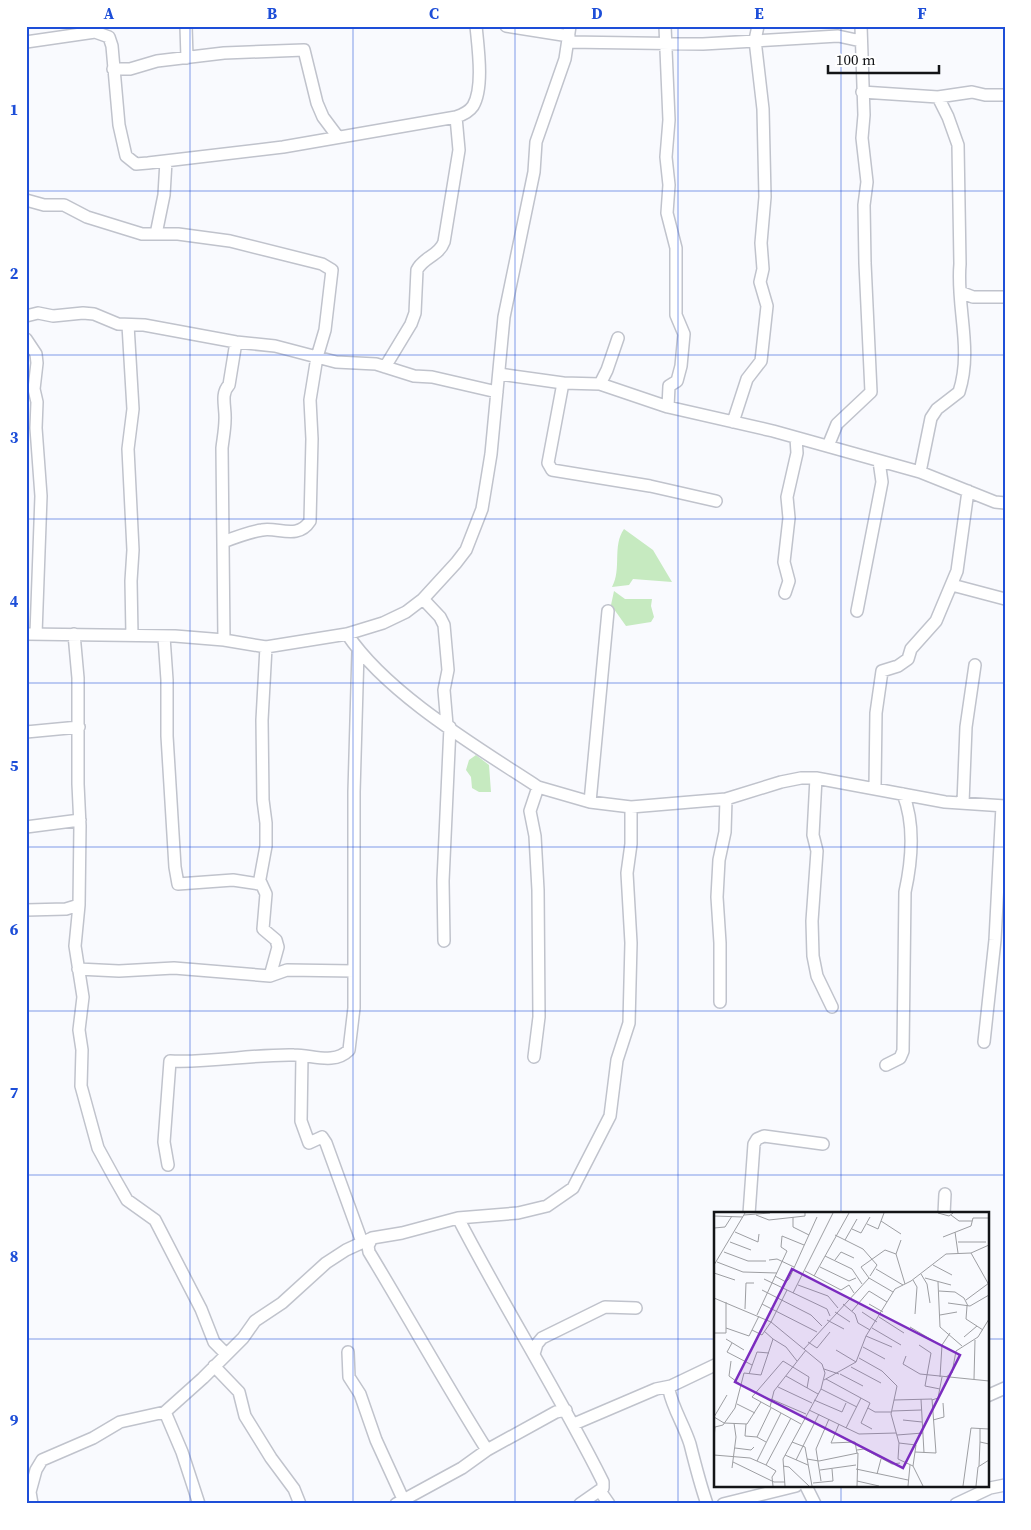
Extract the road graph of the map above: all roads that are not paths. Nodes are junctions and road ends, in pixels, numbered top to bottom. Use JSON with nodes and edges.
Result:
{"nodes":[{"id":1,"x":186,"y":26,"type":"edge"},
{"id":2,"x":476,"y":26,"type":"edge"},
{"id":3,"x":506,"y":26,"type":"edge"},
{"id":4,"x":666,"y":26,"type":"edge"},
{"id":5,"x":758,"y":26,"type":"edge"},
{"id":6,"x":861,"y":26,"type":"edge"},
{"id":7,"x":569,"y":35,"type":"edge"},
{"id":8,"x":755,"y":40,"type":"junction"},
{"id":9,"x":861,"y":41,"type":"junction"},
{"id":10,"x":26,"y":42,"type":"edge"},
{"id":11,"x":666,"y":43,"type":"junction"},
{"id":12,"x":187,"y":58,"type":"junction"},
{"id":13,"x":113,"y":69,"type":"junction"},
{"id":14,"x":862,"y":92,"type":"junction"},
{"id":15,"x":1005,"y":95,"type":"edge"},
{"id":16,"x":938,"y":97,"type":"junction"},
{"id":17,"x":456,"y":117,"type":"junction"},
{"id":18,"x":338,"y":137,"type":"junction"},
{"id":19,"x":166,"y":161,"type":"junction"},
{"id":20,"x":26,"y":200,"type":"edge"},
{"id":21,"x":156,"y":234,"type":"junction"},
{"id":22,"x":960,"y":292,"type":"junction"},
{"id":23,"x":1005,"y":297,"type":"edge"},
{"id":24,"x":26,"y":316,"type":"edge"},
{"id":25,"x":128,"y":325,"type":"junction"},
{"id":26,"x":618,"y":338,"type":"dead end"},
{"id":27,"x":26,"y":340,"type":"edge"},
{"id":28,"x":236,"y":342,"type":"junction"},
{"id":29,"x":320,"y":355,"type":"junction"},
{"id":30,"x":385,"y":367,"type":"junction"},
{"id":31,"x":499,"y":374,"type":"junction"},
{"id":32,"x":563,"y":383,"type":"junction"},
{"id":33,"x":600,"y":384,"type":"junction"},
{"id":34,"x":497,"y":392,"type":"junction"},
{"id":35,"x":668,"y":407,"type":"junction"},
{"id":36,"x":733,"y":422,"type":"junction"},
{"id":37,"x":796,"y":438,"type":"junction"},
{"id":38,"x":828,"y":446,"type":"junction"},
{"id":39,"x":879,"y":461,"type":"junction"},
{"id":40,"x":920,"y":472,"type":"junction"},
{"id":41,"x":968,"y":491,"type":"junction"},
{"id":42,"x":716,"y":501,"type":"dead end"},
{"id":43,"x":1005,"y":503,"type":"edge"},
{"id":44,"x":223,"y":542,"type":"junction"},
{"id":45,"x":952,"y":585,"type":"junction"},
{"id":46,"x":784,"y":593,"type":"dead end"},
{"id":47,"x":423,"y":599,"type":"junction"},
{"id":48,"x":1005,"y":599,"type":"edge"},
{"id":49,"x":608,"y":610,"type":"dead end"},
{"id":50,"x":857,"y":611,"type":"dead end"},
{"id":51,"x":31,"y":634,"type":"edge"},
{"id":52,"x":74,"y":634,"type":"junction"},
{"id":53,"x":347,"y":634,"type":"junction"},
{"id":54,"x":132,"y":635,"type":"junction"},
{"id":55,"x":164,"y":637,"type":"junction"},
{"id":56,"x":224,"y":640,"type":"junction"},
{"id":57,"x":266,"y":647,"type":"junction"},
{"id":58,"x":358,"y":651,"type":"junction"},
{"id":59,"x":975,"y":665,"type":"dead end"},
{"id":60,"x":449,"y":726,"type":"junction"},
{"id":61,"x":79,"y":727,"type":"junction"},
{"id":62,"x":26,"y":732,"type":"edge"},
{"id":63,"x":816,"y":778,"type":"junction"},
{"id":64,"x":875,"y":787,"type":"junction"},
{"id":65,"x":538,"y":788,"type":"junction"},
{"id":66,"x":903,"y":794,"type":"junction"},
{"id":67,"x":726,"y":799,"type":"junction"},
{"id":68,"x":590,"y":802,"type":"junction"},
{"id":69,"x":963,"y":802,"type":"junction"},
{"id":70,"x":1003,"y":806,"type":"edge"},
{"id":71,"x":631,"y":807,"type":"junction"},
{"id":72,"x":80,"y":820,"type":"junction"},
{"id":73,"x":26,"y":827,"type":"edge"},
{"id":74,"x":259,"y":884,"type":"junction"},
{"id":75,"x":79,"y":905,"type":"junction"},
{"id":76,"x":26,"y":910,"type":"edge"},
{"id":77,"x":444,"y":941,"type":"dead end"},
{"id":78,"x":78,"y":969,"type":"junction"},
{"id":79,"x":354,"y":971,"type":"junction"},
{"id":80,"x":270,"y":976,"type":"junction"},
{"id":81,"x":720,"y":1002,"type":"dead end"},
{"id":82,"x":832,"y":1007,"type":"dead end"},
{"id":83,"x":984,"y":1042,"type":"dead end"},
{"id":84,"x":302,"y":1056,"type":"junction"},
{"id":85,"x":534,"y":1057,"type":"dead end"},
{"id":86,"x":886,"y":1065,"type":"dead end"},
{"id":87,"x":823,"y":1144,"type":"dead end"},
{"id":88,"x":168,"y":1165,"type":"dead end"},
{"id":89,"x":945,"y":1194,"type":"dead end"},
{"id":90,"x":749,"y":1212,"type":"edge"},
{"id":91,"x":944,"y":1212,"type":"edge"},
{"id":92,"x":458,"y":1218,"type":"junction"},
{"id":93,"x":367,"y":1240,"type":"junction"},
{"id":94,"x":636,"y":1308,"type":"dead end"},
{"id":95,"x":348,"y":1352,"type":"dead end"},
{"id":96,"x":226,"y":1354,"type":"junction"},
{"id":97,"x":534,"y":1354,"type":"junction"},
{"id":98,"x":714,"y":1365,"type":"edge"},
{"id":99,"x":214,"y":1366,"type":"junction"},
{"id":100,"x":670,"y":1386,"type":"junction"},
{"id":101,"x":1005,"y":1388,"type":"edge"},
{"id":102,"x":988,"y":1396,"type":"edge"},
{"id":103,"x":566,"y":1410,"type":"junction"},
{"id":104,"x":165,"y":1412,"type":"junction"},
{"id":105,"x":574,"y":1424,"type":"junction"},
{"id":106,"x":487,"y":1450,"type":"junction"},
{"id":107,"x":1005,"y":1485,"type":"edge"},
{"id":108,"x":788,"y":1488,"type":"edge"},
{"id":109,"x":807,"y":1488,"type":"edge"},
{"id":110,"x":600,"y":1491,"type":"junction"},
{"id":111,"x":30,"y":1495,"type":"edge"},
{"id":112,"x":400,"y":1501,"type":"edge"},
{"id":113,"x":199,"y":1504,"type":"edge"},
{"id":114,"x":300,"y":1504,"type":"edge"},
{"id":115,"x":580,"y":1504,"type":"edge"},
{"id":116,"x":609,"y":1504,"type":"edge"},
{"id":117,"x":707,"y":1504,"type":"edge"},
{"id":118,"x":723,"y":1504,"type":"edge"},
{"id":119,"x":814,"y":1504,"type":"edge"},
{"id":120,"x":956,"y":1504,"type":"edge"}],
"edges":[{"from":1,"to":12,"type":"street"},
{"from":2,"to":17,"type":"street"},
{"from":3,"to":7,"type":"street"},
{"from":4,"to":11,"type":"street"},
{"from":5,"to":8,"type":"street"},
{"from":6,"to":9,"type":"street"},
{"from":7,"to":11,"type":"street"},
{"from":7,"to":31,"type":"street"},
{"from":8,"to":9,"type":"street"},
{"from":8,"to":11,"type":"street"},
{"from":8,"to":36,"type":"street"},
{"from":9,"to":14,"type":"street"},
{"from":10,"to":13,"type":"street"},
{"from":11,"to":35,"type":"street"},
{"from":12,"to":13,"type":"street"},
{"from":12,"to":18,"type":"street"},
{"from":13,"to":19,"type":"street"},
{"from":14,"to":16,"type":"street"},
{"from":14,"to":38,"type":"street"},
{"from":15,"to":16,"type":"street"},
{"from":16,"to":22,"type":"street"},
{"from":17,"to":18,"type":"street"},
{"from":17,"to":30,"type":"street"},
{"from":18,"to":19,"type":"street"},
{"from":19,"to":21,"type":"street"},
{"from":20,"to":21,"type":"street"},
{"from":21,"to":29,"type":"street"},
{"from":22,"to":23,"type":"street"},
{"from":22,"to":40,"type":"street"},
{"from":24,"to":25,"type":"street"},
{"from":25,"to":28,"type":"street"},
{"from":25,"to":54,"type":"street"},
{"from":26,"to":33,"type":"street"},
{"from":27,"to":51,"type":"street"},
{"from":28,"to":29,"type":"street"},
{"from":28,"to":44,"type":"street"},
{"from":29,"to":30,"type":"street"},
{"from":29,"to":44,"type":"street"},
{"from":30,"to":34,"type":"street"},
{"from":31,"to":32,"type":"street"},
{"from":31,"to":34,"type":"street"},
{"from":32,"to":33,"type":"street"},
{"from":32,"to":42,"type":"street"},
{"from":33,"to":35,"type":"street"},
{"from":34,"to":47,"type":"street"},
{"from":35,"to":36,"type":"street"},
{"from":36,"to":37,"type":"street"},
{"from":37,"to":38,"type":"street"},
{"from":37,"to":46,"type":"street"},
{"from":38,"to":39,"type":"street"},
{"from":39,"to":40,"type":"street"},
{"from":39,"to":50,"type":"street"},
{"from":40,"to":41,"type":"street"},
{"from":41,"to":43,"type":"street"},
{"from":41,"to":45,"type":"street"},
{"from":44,"to":56,"type":"street"},
{"from":45,"to":48,"type":"street"},
{"from":45,"to":64,"type":"street"},
{"from":47,"to":53,"type":"street"},
{"from":47,"to":60,"type":"street"},
{"from":49,"to":68,"type":"street"},
{"from":51,"to":52,"type":"street"},
{"from":52,"to":54,"type":"street"},
{"from":52,"to":61,"type":"street"},
{"from":53,"to":57,"type":"street"},
{"from":53,"to":58,"type":"street"},
{"from":54,"to":55,"type":"street"},
{"from":55,"to":56,"type":"street"},
{"from":55,"to":74,"type":"street"},
{"from":56,"to":57,"type":"street"},
{"from":57,"to":74,"type":"street"},
{"from":58,"to":60,"type":"street"},
{"from":58,"to":79,"type":"street"},
{"from":59,"to":69,"type":"street"},
{"from":60,"to":65,"type":"street"},
{"from":60,"to":77,"type":"street"},
{"from":61,"to":62,"type":"street"},
{"from":61,"to":72,"type":"street"},
{"from":63,"to":64,"type":"street"},
{"from":63,"to":67,"type":"street"},
{"from":63,"to":82,"type":"street"},
{"from":64,"to":66,"type":"street"},
{"from":65,"to":68,"type":"street"},
{"from":65,"to":85,"type":"street"},
{"from":66,"to":69,"type":"street"},
{"from":66,"to":86,"type":"street"},
{"from":67,"to":71,"type":"street"},
{"from":67,"to":81,"type":"street"},
{"from":68,"to":71,"type":"street"},
{"from":69,"to":70,"type":"street"},
{"from":70,"to":83,"type":"street"},
{"from":71,"to":92,"type":"street"},
{"from":72,"to":73,"type":"street"},
{"from":72,"to":75,"type":"street"},
{"from":74,"to":80,"type":"street"},
{"from":75,"to":76,"type":"street"},
{"from":75,"to":78,"type":"street"},
{"from":78,"to":80,"type":"street"},
{"from":78,"to":96,"type":"street"},
{"from":79,"to":80,"type":"street"},
{"from":79,"to":84,"type":"street"},
{"from":84,"to":88,"type":"street"},
{"from":84,"to":93,"type":"street"},
{"from":87,"to":90,"type":"street"},
{"from":89,"to":91,"type":"street"},
{"from":92,"to":93,"type":"street"},
{"from":92,"to":97,"type":"street"},
{"from":93,"to":96,"type":"street"},
{"from":93,"to":106,"type":"street"},
{"from":94,"to":97,"type":"street"},
{"from":95,"to":112,"type":"street"},
{"from":96,"to":99,"type":"street"},
{"from":97,"to":103,"type":"street"},
{"from":98,"to":100,"type":"street"},
{"from":99,"to":104,"type":"street"},
{"from":99,"to":114,"type":"street"},
{"from":100,"to":105,"type":"street"},
{"from":100,"to":117,"type":"street"},
{"from":101,"to":102,"type":"street"},
{"from":103,"to":105,"type":"street"},
{"from":103,"to":106,"type":"street"},
{"from":104,"to":111,"type":"street"},
{"from":104,"to":113,"type":"street"},
{"from":105,"to":110,"type":"street"},
{"from":106,"to":112,"type":"street"},
{"from":107,"to":120,"type":"street"},
{"from":108,"to":118,"type":"street"},
{"from":109,"to":119,"type":"street"},
{"from":110,"to":115,"type":"street"},
{"from":110,"to":116,"type":"street"}]}
